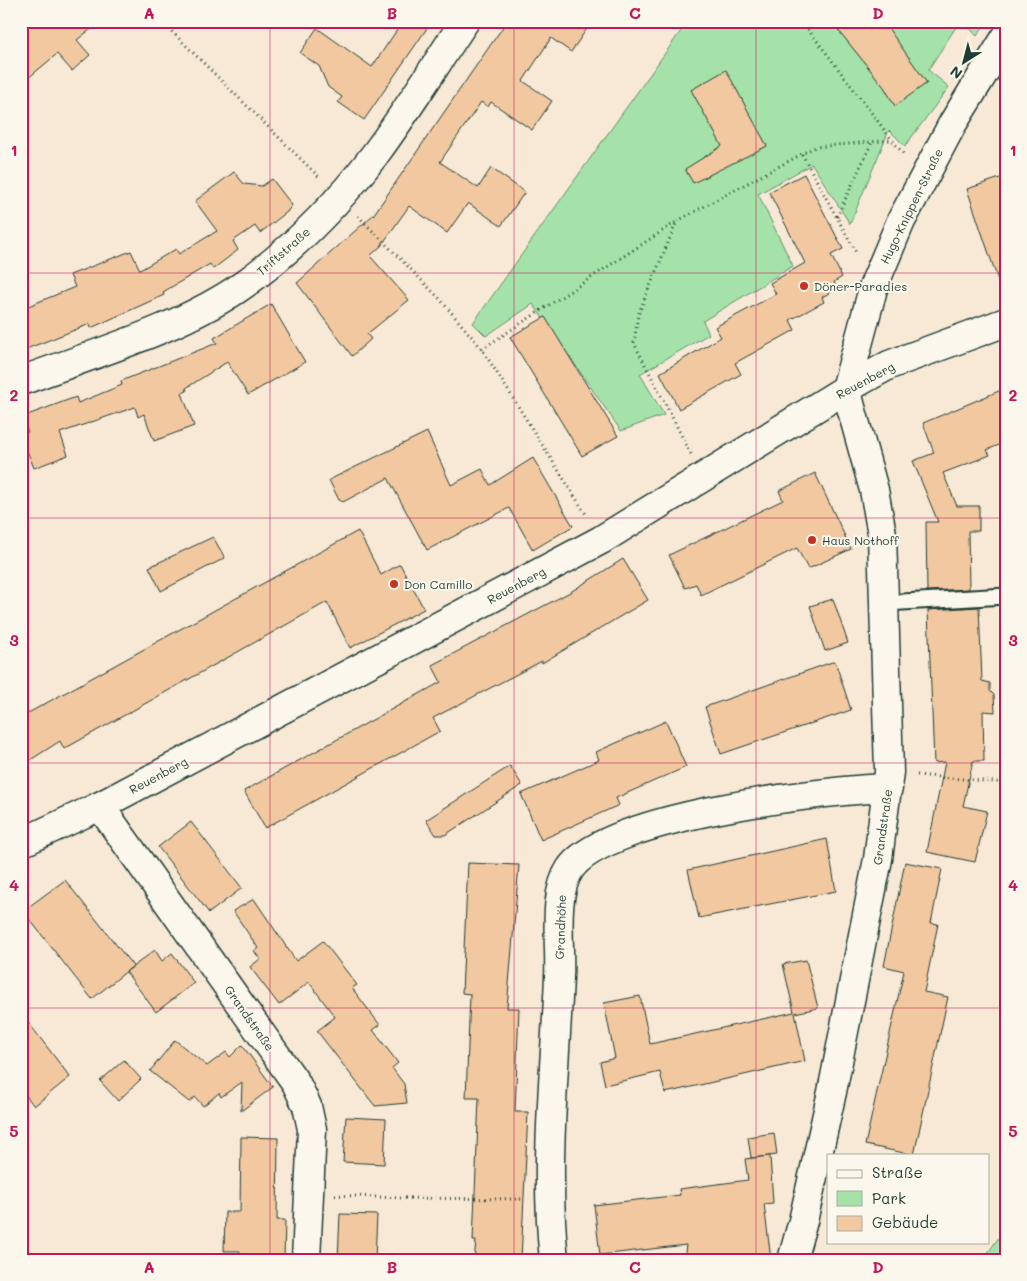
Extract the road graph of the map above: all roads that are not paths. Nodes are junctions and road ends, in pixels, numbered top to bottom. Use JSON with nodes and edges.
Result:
{"nodes":[{"id":1,"x":465,"y":21,"type":"edge"},
{"id":2,"x":1006,"y":37,"type":"edge"},
{"id":3,"x":1006,"y":322,"type":"edge"},
{"id":4,"x":21,"y":381,"type":"edge"},
{"id":5,"x":846,"y":389,"type":"junction"},
{"id":6,"x":1006,"y":596,"type":"edge"},
{"id":7,"x":885,"y":603,"type":"junction"},
{"id":8,"x":888,"y":780,"type":"junction"},
{"id":9,"x":100,"y":806,"type":"junction"},
{"id":10,"x":21,"y":843,"type":"edge"},
{"id":11,"x":306,"y":1260,"type":"edge"},
{"id":12,"x":554,"y":1260,"type":"edge"},
{"id":13,"x":792,"y":1260,"type":"edge"}],
"edges":[{"from":1,"to":4,"type":"street","name":"Triftstraße"},
{"from":2,"to":5,"type":"street","name":"Hugo-Knippen-Straße"},
{"from":3,"to":5,"type":"street","name":"Reuenberg"},
{"from":5,"to":7,"type":"street","name":"Grandstraße"},
{"from":5,"to":9,"type":"street","name":"Reuenberg"},
{"from":6,"to":7,"type":"lane"},
{"from":7,"to":8,"type":"street","name":"Grandstraße"},
{"from":8,"to":12,"type":"street","name":"Grandhöhe"},
{"from":8,"to":13,"type":"street","name":"Grandstraße"},
{"from":9,"to":10,"type":"street","name":"Reuenberg"},
{"from":9,"to":11,"type":"street","name":"Grandstraße"}]}
